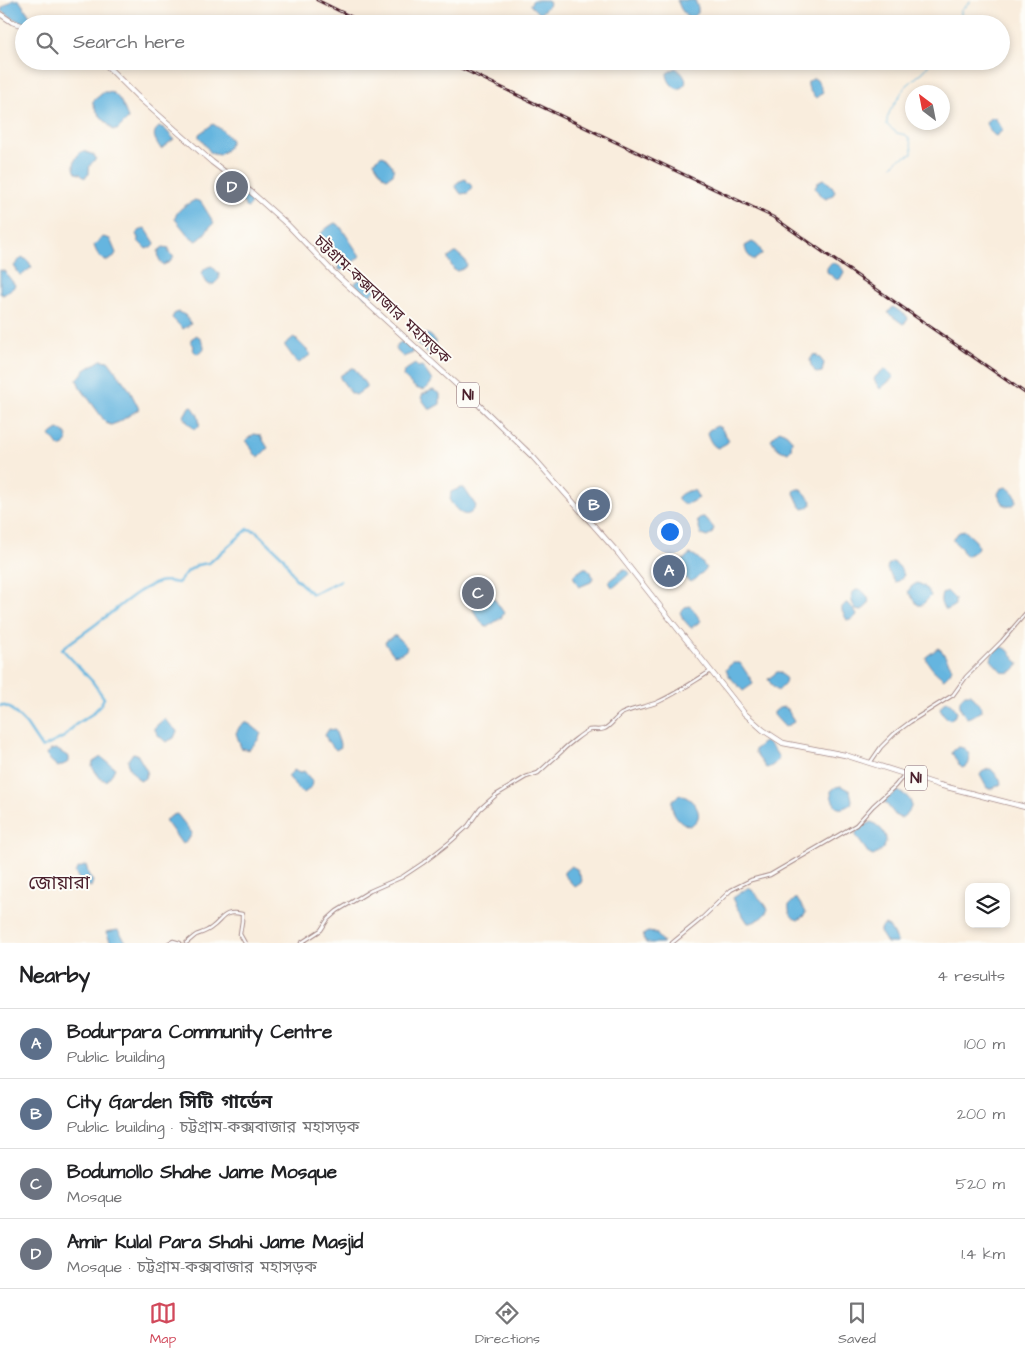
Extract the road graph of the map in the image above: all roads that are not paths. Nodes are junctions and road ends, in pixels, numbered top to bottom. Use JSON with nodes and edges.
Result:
{"nodes":[{"id":1,"x":0,"y":14,"type":"edge"},
{"id":2,"x":15,"y":23,"type":"edge"},
{"id":3,"x":111,"y":70,"type":"edge"},
{"id":4,"x":1025,"y":614,"type":"edge"},
{"id":5,"x":711,"y":671,"type":"junction"},
{"id":6,"x":870,"y":763,"type":"junction"},
{"id":7,"x":905,"y":774,"type":"junction"},
{"id":8,"x":1025,"y":807,"type":"edge"},
{"id":9,"x":169,"y":943,"type":"edge"},
{"id":10,"x":180,"y":943,"type":"edge"},
{"id":11,"x":186,"y":943,"type":"edge"},
{"id":12,"x":245,"y":943,"type":"edge"},
{"id":13,"x":301,"y":943,"type":"edge"},
{"id":14,"x":672,"y":943,"type":"edge"}],
"edges":[{"from":1,"to":2,"type":"highway"},
{"from":3,"to":5,"type":"highway","name":"চট্টগ্রাম-কক্সবাজার মহাসড়ক","number":"N1"},
{"from":4,"to":6,"type":"street"},
{"from":5,"to":6,"type":"highway","name":"চট্টগ্রাম-কক্সবাজার মহাসড়ক","number":"N1"},
{"from":5,"to":13,"type":"street"},
{"from":6,"to":7,"type":"highway","name":"চট্টগ্রাম-কক্সবাজার মহাসড়ক","number":"N1"},
{"from":7,"to":8,"type":"highway","name":"চট্টগ্রাম-কক্সবাজার মহাসড়ক","number":"N1"},
{"from":7,"to":14,"type":"street"},
{"from":9,"to":10,"type":"street"},
{"from":11,"to":12,"type":"street"}]}
